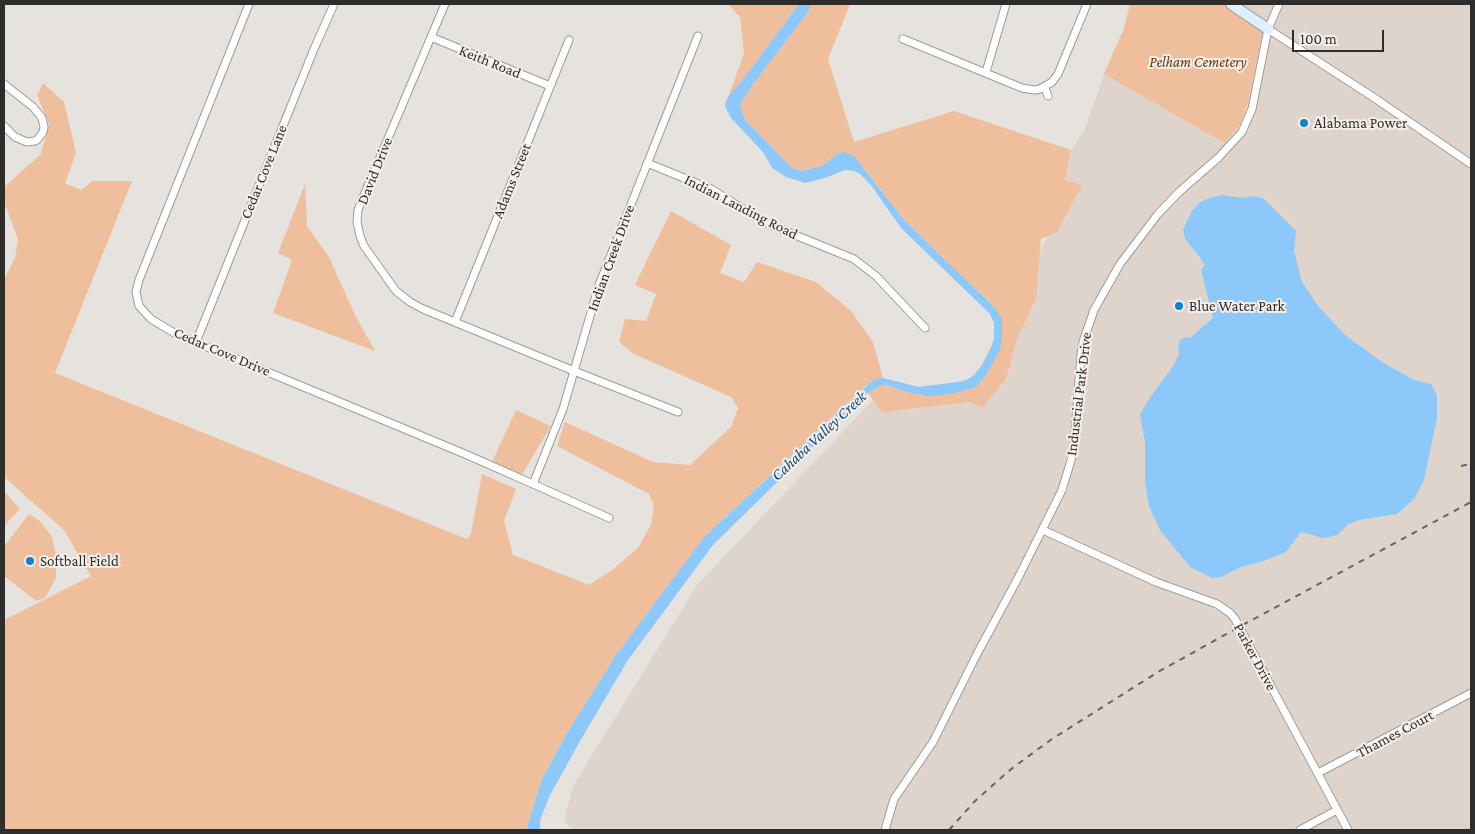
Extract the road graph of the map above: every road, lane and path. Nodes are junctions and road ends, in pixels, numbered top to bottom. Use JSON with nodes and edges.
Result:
{"nodes":[{"id":1,"x":249,"y":4,"type":"edge"},
{"id":2,"x":334,"y":4,"type":"edge"},
{"id":3,"x":444,"y":4,"type":"edge"},
{"id":4,"x":1006,"y":4,"type":"edge"},
{"id":5,"x":1087,"y":4,"type":"edge"},
{"id":6,"x":1230,"y":4,"type":"edge"},
{"id":7,"x":1279,"y":4,"type":"edge"},
{"id":8,"x":1268,"y":29,"type":"junction"},
{"id":9,"x":698,"y":36,"type":"dead end"},
{"id":10,"x":431,"y":37,"type":"junction"},
{"id":11,"x":570,"y":40,"type":"dead end"},
{"id":12,"x":903,"y":40,"type":"dead end"},
{"id":13,"x":986,"y":72,"type":"junction"},
{"id":14,"x":4,"y":84,"type":"edge"},
{"id":15,"x":550,"y":86,"type":"junction"},
{"id":16,"x":1044,"y":88,"type":"junction"},
{"id":17,"x":1048,"y":96,"type":"dead end"},
{"id":18,"x":4,"y":126,"type":"edge"},
{"id":19,"x":647,"y":163,"type":"junction"},
{"id":20,"x":1471,"y":164,"type":"edge"},
{"id":21,"x":455,"y":322,"type":"junction"},
{"id":22,"x":925,"y":328,"type":"dead end"},
{"id":23,"x":196,"y":342,"type":"junction"},
{"id":24,"x":574,"y":370,"type":"junction"},
{"id":25,"x":678,"y":412,"type":"dead end"},
{"id":26,"x":534,"y":484,"type":"junction"},
{"id":27,"x":608,"y":518,"type":"dead end"},
{"id":28,"x":1043,"y":530,"type":"junction"},
{"id":29,"x":1471,"y":693,"type":"edge"},
{"id":30,"x":1318,"y":774,"type":"junction"},
{"id":31,"x":1337,"y":810,"type":"junction"},
{"id":32,"x":885,"y":830,"type":"edge"},
{"id":33,"x":1300,"y":830,"type":"edge"},
{"id":34,"x":1348,"y":830,"type":"edge"}],
"edges":[{"from":1,"to":23,"type":"street","name":"Cedar Cove Drive"},
{"from":2,"to":23,"type":"street","name":"Cedar Cove Lane"},
{"from":3,"to":10,"type":"street","name":"David Drive"},
{"from":4,"to":13,"type":"street"},
{"from":5,"to":16,"type":"street"},
{"from":6,"to":8,"type":"street"},
{"from":7,"to":8,"type":"street","name":"Industrial Park Drive"},
{"from":8,"to":20,"type":"street"},
{"from":8,"to":28,"type":"street","name":"Industrial Park Drive"},
{"from":9,"to":19,"type":"street","name":"Indian Creek Drive"},
{"from":10,"to":15,"type":"street","name":"Keith Road"},
{"from":10,"to":21,"type":"street","name":"David Drive"},
{"from":11,"to":15,"type":"street","name":"Adams Street"},
{"from":12,"to":13,"type":"street"},
{"from":13,"to":16,"type":"street"},
{"from":14,"to":18,"type":"street"},
{"from":15,"to":21,"type":"street","name":"Adams Street"},
{"from":16,"to":17,"type":"street"},
{"from":19,"to":22,"type":"street","name":"Indian Landing Road"},
{"from":19,"to":24,"type":"street","name":"Indian Creek Drive"},
{"from":21,"to":24,"type":"street","name":"David Drive"},
{"from":23,"to":26,"type":"street","name":"Cedar Cove Drive"},
{"from":24,"to":25,"type":"street","name":"David Drive"},
{"from":24,"to":26,"type":"street","name":"Indian Creek Drive"},
{"from":26,"to":27,"type":"street","name":"Cedar Cove Drive"},
{"from":28,"to":30,"type":"street","name":"Parker Drive"},
{"from":28,"to":32,"type":"street","name":"Industrial Park Drive"},
{"from":29,"to":30,"type":"street","name":"Thames Court"},
{"from":30,"to":31,"type":"street","name":"Parker Drive"},
{"from":31,"to":33,"type":"street"},
{"from":31,"to":34,"type":"street","name":"Parker Drive"}]}
